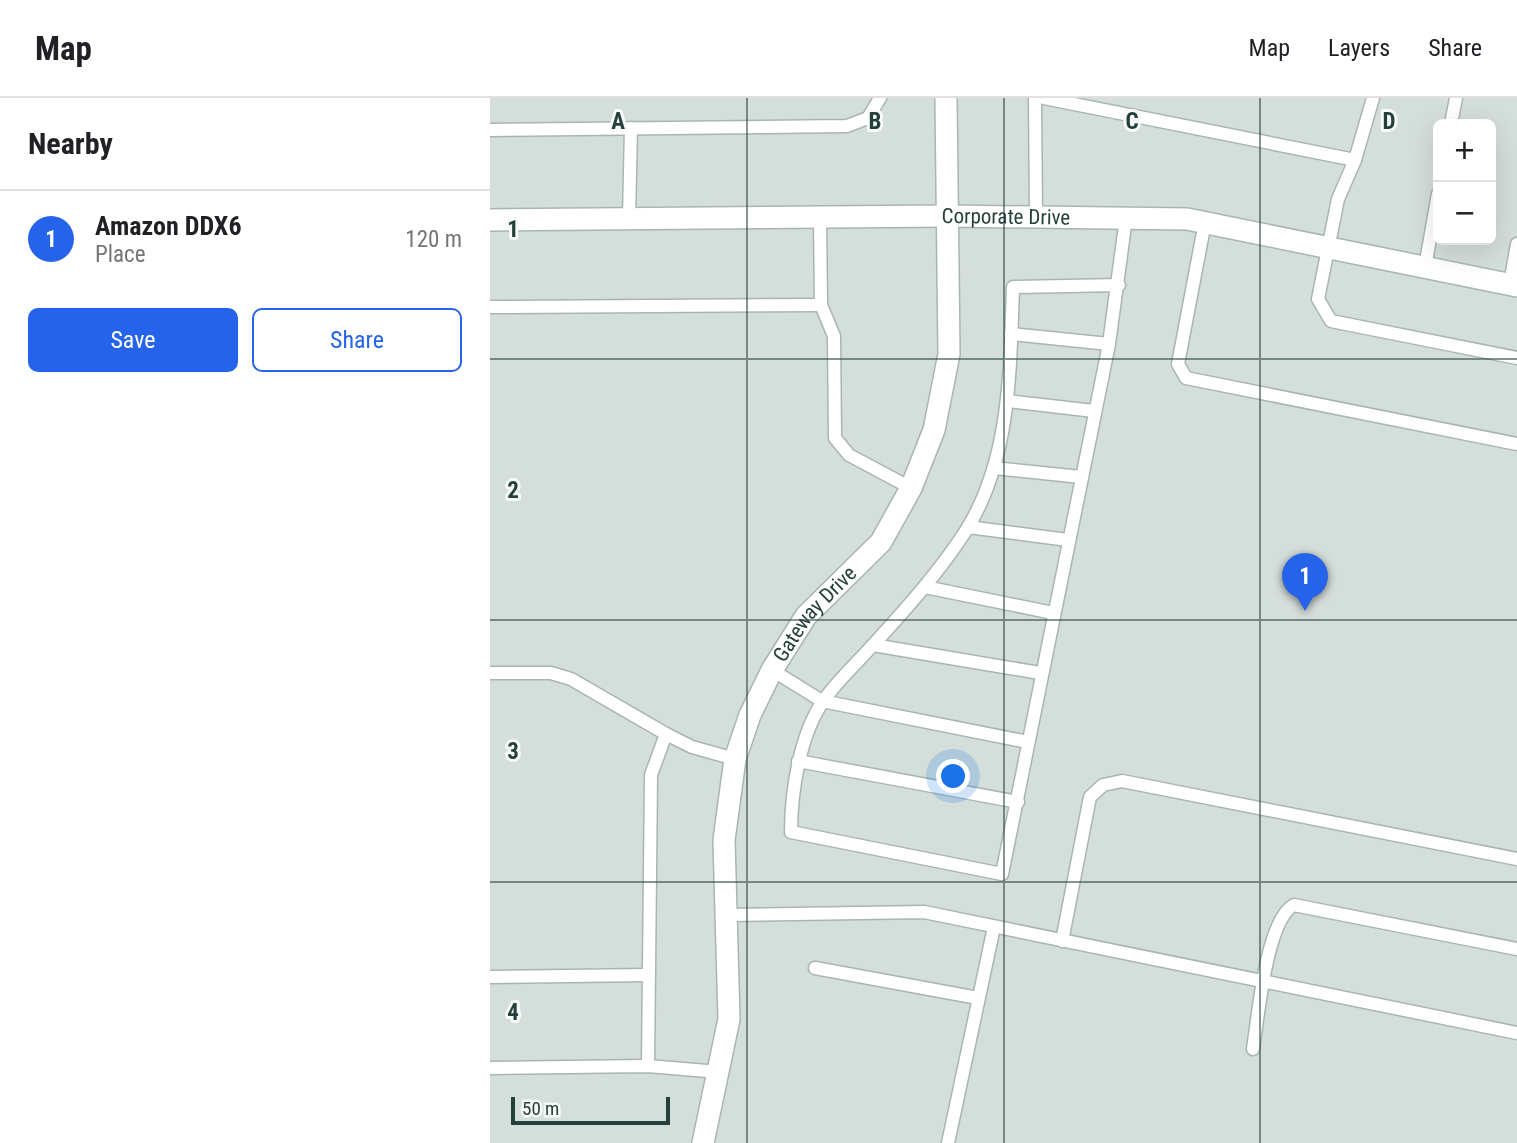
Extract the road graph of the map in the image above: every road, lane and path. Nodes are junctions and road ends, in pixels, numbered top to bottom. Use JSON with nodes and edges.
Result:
{"nodes":[{"id":1,"x":880,"y":98,"type":"edge"},
{"id":2,"x":946,"y":98,"type":"edge"},
{"id":3,"x":1035,"y":98,"type":"edge"},
{"id":4,"x":1044,"y":98,"type":"edge"},
{"id":5,"x":1373,"y":98,"type":"edge"},
{"id":6,"x":1456,"y":98,"type":"edge"},
{"id":7,"x":1452,"y":119,"type":"edge"},
{"id":8,"x":631,"y":128,"type":"junction"},
{"id":9,"x":490,"y":130,"type":"edge"},
{"id":10,"x":1355,"y":160,"type":"junction"},
{"id":11,"x":947,"y":216,"type":"junction"},
{"id":12,"x":820,"y":217,"type":"junction"},
{"id":13,"x":1036,"y":217,"type":"junction"},
{"id":14,"x":1126,"y":218,"type":"junction"},
{"id":15,"x":629,"y":219,"type":"junction"},
{"id":16,"x":490,"y":220,"type":"edge"},
{"id":17,"x":1205,"y":222,"type":"junction"},
{"id":18,"x":1433,"y":222,"type":"edge"},
{"id":19,"x":1517,"y":244,"type":"edge"},
{"id":20,"x":1329,"y":247,"type":"junction"},
{"id":21,"x":1425,"y":267,"type":"junction"},
{"id":22,"x":1119,"y":285,"type":"junction"},
{"id":23,"x":1514,"y":285,"type":"edge"},
{"id":24,"x":821,"y":305,"type":"junction"},
{"id":25,"x":490,"y":307,"type":"edge"},
{"id":26,"x":1011,"y":334,"type":"junction"},
{"id":27,"x":1109,"y":344,"type":"junction"},
{"id":28,"x":1517,"y":358,"type":"edge"},
{"id":29,"x":1008,"y":401,"type":"junction"},
{"id":30,"x":1094,"y":411,"type":"junction"},
{"id":31,"x":1517,"y":444,"type":"edge"},
{"id":32,"x":994,"y":468,"type":"junction"},
{"id":33,"x":1081,"y":477,"type":"junction"},
{"id":34,"x":911,"y":488,"type":"junction"},
{"id":35,"x":968,"y":527,"type":"junction"},
{"id":36,"x":1068,"y":540,"type":"junction"},
{"id":37,"x":925,"y":587,"type":"junction"},
{"id":38,"x":1053,"y":613,"type":"junction"},
{"id":39,"x":873,"y":645,"type":"junction"},
{"id":40,"x":772,"y":670,"type":"junction"},
{"id":41,"x":490,"y":673,"type":"edge"},
{"id":42,"x":1040,"y":673,"type":"junction"},
{"id":43,"x":822,"y":701,"type":"junction"},
{"id":44,"x":666,"y":734,"type":"junction"},
{"id":45,"x":1028,"y":742,"type":"junction"},
{"id":46,"x":735,"y":758,"type":"junction"},
{"id":47,"x":798,"y":761,"type":"junction"},
{"id":48,"x":1018,"y":802,"type":"junction"},
{"id":49,"x":1517,"y":859,"type":"edge"},
{"id":50,"x":727,"y":915,"type":"junction"},
{"id":51,"x":993,"y":926,"type":"junction"},
{"id":52,"x":1062,"y":941,"type":"junction"},
{"id":53,"x":1517,"y":949,"type":"edge"},
{"id":54,"x":815,"y":968,"type":"dead end"},
{"id":55,"x":648,"y":975,"type":"junction"},
{"id":56,"x":490,"y":977,"type":"edge"},
{"id":57,"x":1264,"y":982,"type":"junction"},
{"id":58,"x":978,"y":998,"type":"junction"},
{"id":59,"x":1517,"y":1033,"type":"edge"},
{"id":60,"x":1252,"y":1049,"type":"dead end"},
{"id":61,"x":648,"y":1066,"type":"junction"},
{"id":62,"x":490,"y":1068,"type":"edge"},
{"id":63,"x":719,"y":1072,"type":"junction"},
{"id":64,"x":703,"y":1143,"type":"edge"},
{"id":65,"x":948,"y":1143,"type":"edge"}],
"edges":[{"from":1,"to":8,"type":"lane"},
{"from":2,"to":11,"type":"street","name":"Gateway Drive"},
{"from":3,"to":13,"type":"lane"},
{"from":4,"to":10,"type":"lane"},
{"from":5,"to":10,"type":"lane"},
{"from":6,"to":7,"type":"lane"},
{"from":8,"to":9,"type":"lane"},
{"from":8,"to":15,"type":"lane"},
{"from":10,"to":20,"type":"lane"},
{"from":11,"to":12,"type":"street","name":"Corporate Drive"},
{"from":11,"to":13,"type":"street","name":"Corporate Drive"},
{"from":11,"to":34,"type":"street","name":"Gateway Drive"},
{"from":12,"to":15,"type":"street","name":"Corporate Drive"},
{"from":12,"to":24,"type":"lane"},
{"from":13,"to":14,"type":"street","name":"Corporate Drive"},
{"from":14,"to":17,"type":"street","name":"Corporate Drive"},
{"from":14,"to":22,"type":"lane"},
{"from":15,"to":16,"type":"street","name":"Corporate Drive"},
{"from":17,"to":20,"type":"street","name":"Corporate Drive"},
{"from":17,"to":31,"type":"lane"},
{"from":18,"to":21,"type":"lane"},
{"from":19,"to":23,"type":"lane"},
{"from":20,"to":21,"type":"street","name":"Corporate Drive"},
{"from":20,"to":28,"type":"lane"},
{"from":21,"to":23,"type":"street","name":"Corporate Drive"},
{"from":22,"to":26,"type":"lane"},
{"from":22,"to":27,"type":"lane"},
{"from":24,"to":25,"type":"lane"},
{"from":24,"to":34,"type":"lane"},
{"from":26,"to":27,"type":"lane"},
{"from":26,"to":29,"type":"lane"},
{"from":27,"to":30,"type":"lane"},
{"from":29,"to":30,"type":"lane"},
{"from":29,"to":32,"type":"lane"},
{"from":30,"to":33,"type":"lane"},
{"from":32,"to":33,"type":"lane"},
{"from":32,"to":35,"type":"lane"},
{"from":33,"to":36,"type":"lane"},
{"from":34,"to":40,"type":"street","name":"Gateway Drive"},
{"from":35,"to":36,"type":"lane"},
{"from":35,"to":37,"type":"lane"},
{"from":36,"to":38,"type":"lane"},
{"from":37,"to":38,"type":"lane"},
{"from":37,"to":39,"type":"lane"},
{"from":38,"to":42,"type":"lane"},
{"from":39,"to":42,"type":"lane"},
{"from":39,"to":43,"type":"lane"},
{"from":40,"to":43,"type":"lane"},
{"from":40,"to":46,"type":"street","name":"Gateway Drive"},
{"from":41,"to":44,"type":"lane"},
{"from":42,"to":45,"type":"lane"},
{"from":43,"to":45,"type":"lane"},
{"from":43,"to":47,"type":"lane"},
{"from":44,"to":46,"type":"lane"},
{"from":44,"to":55,"type":"lane"},
{"from":45,"to":48,"type":"lane"},
{"from":46,"to":50,"type":"street","name":"Gateway Drive"},
{"from":47,"to":48,"type":"lane"},
{"from":47,"to":48,"type":"lane"},
{"from":49,"to":52,"type":"lane"},
{"from":50,"to":51,"type":"lane"},
{"from":50,"to":63,"type":"street","name":"Gateway Drive"},
{"from":51,"to":52,"type":"lane"},
{"from":51,"to":58,"type":"lane"},
{"from":52,"to":57,"type":"lane"},
{"from":53,"to":57,"type":"lane"},
{"from":54,"to":58,"type":"lane"},
{"from":55,"to":56,"type":"lane"},
{"from":55,"to":61,"type":"lane"},
{"from":57,"to":59,"type":"lane"},
{"from":57,"to":60,"type":"lane"},
{"from":58,"to":65,"type":"lane"},
{"from":61,"to":62,"type":"lane"},
{"from":61,"to":63,"type":"lane"},
{"from":63,"to":64,"type":"street","name":"Gateway Drive"}]}
